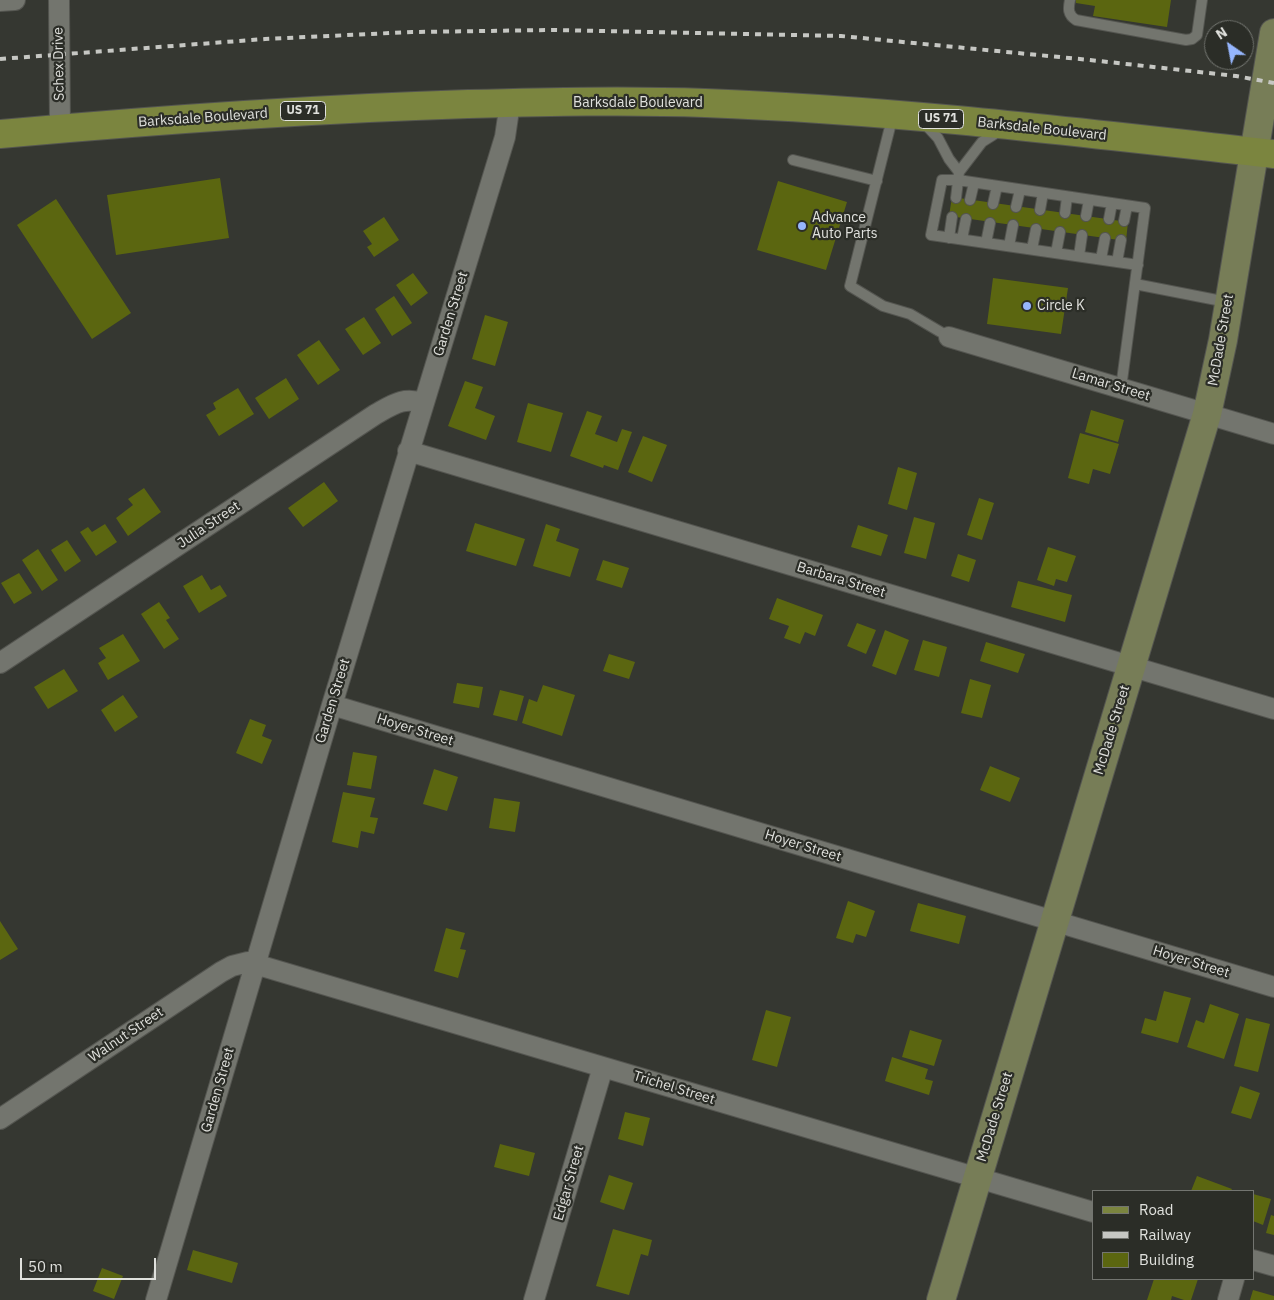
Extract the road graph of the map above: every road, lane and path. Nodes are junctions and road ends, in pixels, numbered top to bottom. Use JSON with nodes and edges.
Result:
{"nodes":[{"id":1,"x":15,"y":0,"type":"edge"},
{"id":2,"x":59,"y":0,"type":"edge"},
{"id":3,"x":1070,"y":0,"type":"edge"},
{"id":4,"x":1202,"y":0,"type":"edge"},
{"id":5,"x":0,"y":1,"type":"edge"},
{"id":6,"x":1274,"y":33,"type":"edge"},
{"id":7,"x":510,"y":103,"type":"junction"},
{"id":8,"x":906,"y":115,"type":"junction"},
{"id":9,"x":1008,"y":125,"type":"junction"},
{"id":10,"x":60,"y":129,"type":"junction"},
{"id":11,"x":0,"y":134,"type":"edge"},
{"id":12,"x":1264,"y":153,"type":"edge"},
{"id":13,"x":793,"y":160,"type":"dead end"},
{"id":14,"x":959,"y":176,"type":"junction"},
{"id":15,"x":877,"y":181,"type":"junction"},
{"id":16,"x":974,"y":183,"type":"junction"},
{"id":17,"x":996,"y":186,"type":"junction"},
{"id":18,"x":1020,"y":190,"type":"junction"},
{"id":19,"x":1043,"y":193,"type":"junction"},
{"id":20,"x":1067,"y":197,"type":"junction"},
{"id":21,"x":956,"y":198,"type":"dead end"},
{"id":22,"x":970,"y":200,"type":"dead end"},
{"id":23,"x":1089,"y":200,"type":"junction"},
{"id":24,"x":1112,"y":203,"type":"junction"},
{"id":25,"x":994,"y":204,"type":"dead end"},
{"id":26,"x":1127,"y":206,"type":"junction"},
{"id":27,"x":1016,"y":207,"type":"dead end"},
{"id":28,"x":1040,"y":210,"type":"dead end"},
{"id":29,"x":1065,"y":213,"type":"dead end"},
{"id":30,"x":1086,"y":216,"type":"dead end"},
{"id":31,"x":952,"y":217,"type":"dead end"},
{"id":32,"x":966,"y":219,"type":"dead end"},
{"id":33,"x":1109,"y":219,"type":"dead end"},
{"id":34,"x":1124,"y":221,"type":"dead end"},
{"id":35,"x":990,"y":222,"type":"dead end"},
{"id":36,"x":1013,"y":225,"type":"dead end"},
{"id":37,"x":1036,"y":229,"type":"dead end"},
{"id":38,"x":1060,"y":232,"type":"dead end"},
{"id":39,"x":1082,"y":235,"type":"dead end"},
{"id":40,"x":949,"y":238,"type":"junction"},
{"id":41,"x":1105,"y":238,"type":"dead end"},
{"id":42,"x":962,"y":239,"type":"junction"},
{"id":43,"x":1121,"y":240,"type":"dead end"},
{"id":44,"x":986,"y":243,"type":"junction"},
{"id":45,"x":1009,"y":246,"type":"junction"},
{"id":46,"x":1032,"y":249,"type":"junction"},
{"id":47,"x":1056,"y":253,"type":"junction"},
{"id":48,"x":1079,"y":256,"type":"junction"},
{"id":49,"x":1100,"y":259,"type":"junction"},
{"id":50,"x":1117,"y":262,"type":"junction"},
{"id":51,"x":1138,"y":264,"type":"junction"},
{"id":52,"x":1135,"y":284,"type":"junction"},
{"id":53,"x":1229,"y":302,"type":"junction"},
{"id":54,"x":949,"y":337,"type":"joint"},
{"id":55,"x":1121,"y":388,"type":"junction"},
{"id":56,"x":423,"y":403,"type":"junction"},
{"id":57,"x":1207,"y":414,"type":"junction"},
{"id":58,"x":1274,"y":434,"type":"edge"},
{"id":59,"x":408,"y":451,"type":"junction"},
{"id":60,"x":0,"y":663,"type":"edge"},
{"id":61,"x":1131,"y":666,"type":"junction"},
{"id":62,"x":332,"y":705,"type":"junction"},
{"id":63,"x":1274,"y":709,"type":"edge"},
{"id":64,"x":1054,"y":921,"type":"junction"},
{"id":65,"x":255,"y":963,"type":"junction"},
{"id":66,"x":1274,"y":987,"type":"edge"},
{"id":67,"x":603,"y":1067,"type":"junction"},
{"id":68,"x":0,"y":1119,"type":"edge"},
{"id":69,"x":977,"y":1178,"type":"junction"},
{"id":70,"x":1092,"y":1212,"type":"edge"},
{"id":71,"x":1254,"y":1260,"type":"edge"},
{"id":72,"x":1274,"y":1266,"type":"edge"},
{"id":73,"x":1234,"y":1280,"type":"edge"},
{"id":74,"x":156,"y":1300,"type":"edge"},
{"id":75,"x":534,"y":1300,"type":"edge"},
{"id":76,"x":941,"y":1300,"type":"edge"},
{"id":77,"x":1228,"y":1300,"type":"edge"}],
"edges":[{"from":1,"to":5,"type":"street"},
{"from":2,"to":10,"type":"street","name":"Schex Drive"},
{"from":3,"to":4,"type":"lane"},
{"from":6,"to":12,"type":"street","name":"McDade Street"},
{"from":7,"to":8,"type":"main road","name":"Barksdale Boulevard","number":"US 71"},
{"from":7,"to":10,"type":"main road","name":"Barksdale Boulevard","number":"US 71"},
{"from":7,"to":56,"type":"street","name":"Garden Street"},
{"from":8,"to":9,"type":"main road","name":"Barksdale Boulevard","number":"US 71"},
{"from":8,"to":14,"type":"lane"},
{"from":8,"to":15,"type":"lane"},
{"from":9,"to":12,"type":"main road","name":"Barksdale Boulevard","number":"US 71"},
{"from":9,"to":14,"type":"lane"},
{"from":10,"to":11,"type":"main road","name":"Barksdale Boulevard","number":"US 71"},
{"from":12,"to":53,"type":"street","name":"McDade Street"},
{"from":13,"to":15,"type":"lane"},
{"from":14,"to":16,"type":"lane"},
{"from":14,"to":21,"type":"lane"},
{"from":14,"to":40,"type":"lane"},
{"from":15,"to":54,"type":"lane"},
{"from":16,"to":17,"type":"lane"},
{"from":16,"to":22,"type":"lane"},
{"from":17,"to":18,"type":"lane"},
{"from":17,"to":25,"type":"lane"},
{"from":18,"to":19,"type":"lane"},
{"from":18,"to":27,"type":"lane"},
{"from":19,"to":20,"type":"lane"},
{"from":19,"to":28,"type":"lane"},
{"from":20,"to":23,"type":"lane"},
{"from":20,"to":29,"type":"lane"},
{"from":23,"to":24,"type":"lane"},
{"from":23,"to":30,"type":"lane"},
{"from":24,"to":26,"type":"lane"},
{"from":24,"to":33,"type":"lane"},
{"from":26,"to":34,"type":"lane"},
{"from":26,"to":51,"type":"lane"},
{"from":31,"to":40,"type":"lane"},
{"from":32,"to":42,"type":"lane"},
{"from":35,"to":44,"type":"lane"},
{"from":36,"to":45,"type":"lane"},
{"from":37,"to":46,"type":"lane"},
{"from":38,"to":47,"type":"lane"},
{"from":39,"to":48,"type":"lane"},
{"from":40,"to":42,"type":"lane"},
{"from":41,"to":49,"type":"lane"},
{"from":42,"to":44,"type":"lane"},
{"from":43,"to":50,"type":"lane"},
{"from":44,"to":45,"type":"lane"},
{"from":45,"to":46,"type":"lane"},
{"from":46,"to":47,"type":"lane"},
{"from":47,"to":48,"type":"lane"},
{"from":48,"to":49,"type":"lane"},
{"from":49,"to":50,"type":"lane"},
{"from":50,"to":51,"type":"lane"},
{"from":51,"to":52,"type":"lane"},
{"from":52,"to":53,"type":"lane"},
{"from":52,"to":55,"type":"lane"},
{"from":53,"to":57,"type":"street","name":"McDade Street"},
{"from":54,"to":55,"type":"street","name":"Lamar Street"},
{"from":55,"to":57,"type":"street","name":"Lamar Street"},
{"from":56,"to":59,"type":"street","name":"Garden Street"},
{"from":56,"to":60,"type":"street","name":"Julia Street"},
{"from":57,"to":58,"type":"street","name":"Lamar Street"},
{"from":57,"to":61,"type":"street","name":"McDade Street"},
{"from":59,"to":61,"type":"street","name":"Barbara Street"},
{"from":59,"to":62,"type":"street","name":"Garden Street"},
{"from":61,"to":63,"type":"street","name":"Barbara Street"},
{"from":61,"to":64,"type":"street","name":"McDade Street"},
{"from":62,"to":64,"type":"street","name":"Hoyer Street"},
{"from":62,"to":65,"type":"street","name":"Garden Street"},
{"from":64,"to":66,"type":"street","name":"Hoyer Street"},
{"from":64,"to":69,"type":"street","name":"McDade Street"},
{"from":65,"to":67,"type":"street","name":"Trichel Street"},
{"from":65,"to":68,"type":"street","name":"Walnut Street"},
{"from":65,"to":74,"type":"street","name":"Garden Street"},
{"from":67,"to":69,"type":"street","name":"Trichel Street"},
{"from":67,"to":75,"type":"street","name":"Edgar Street"},
{"from":69,"to":70,"type":"street","name":"Trichel Street"},
{"from":69,"to":76,"type":"street","name":"McDade Street"},
{"from":71,"to":72,"type":"street"},
{"from":73,"to":77,"type":"street"}]}
